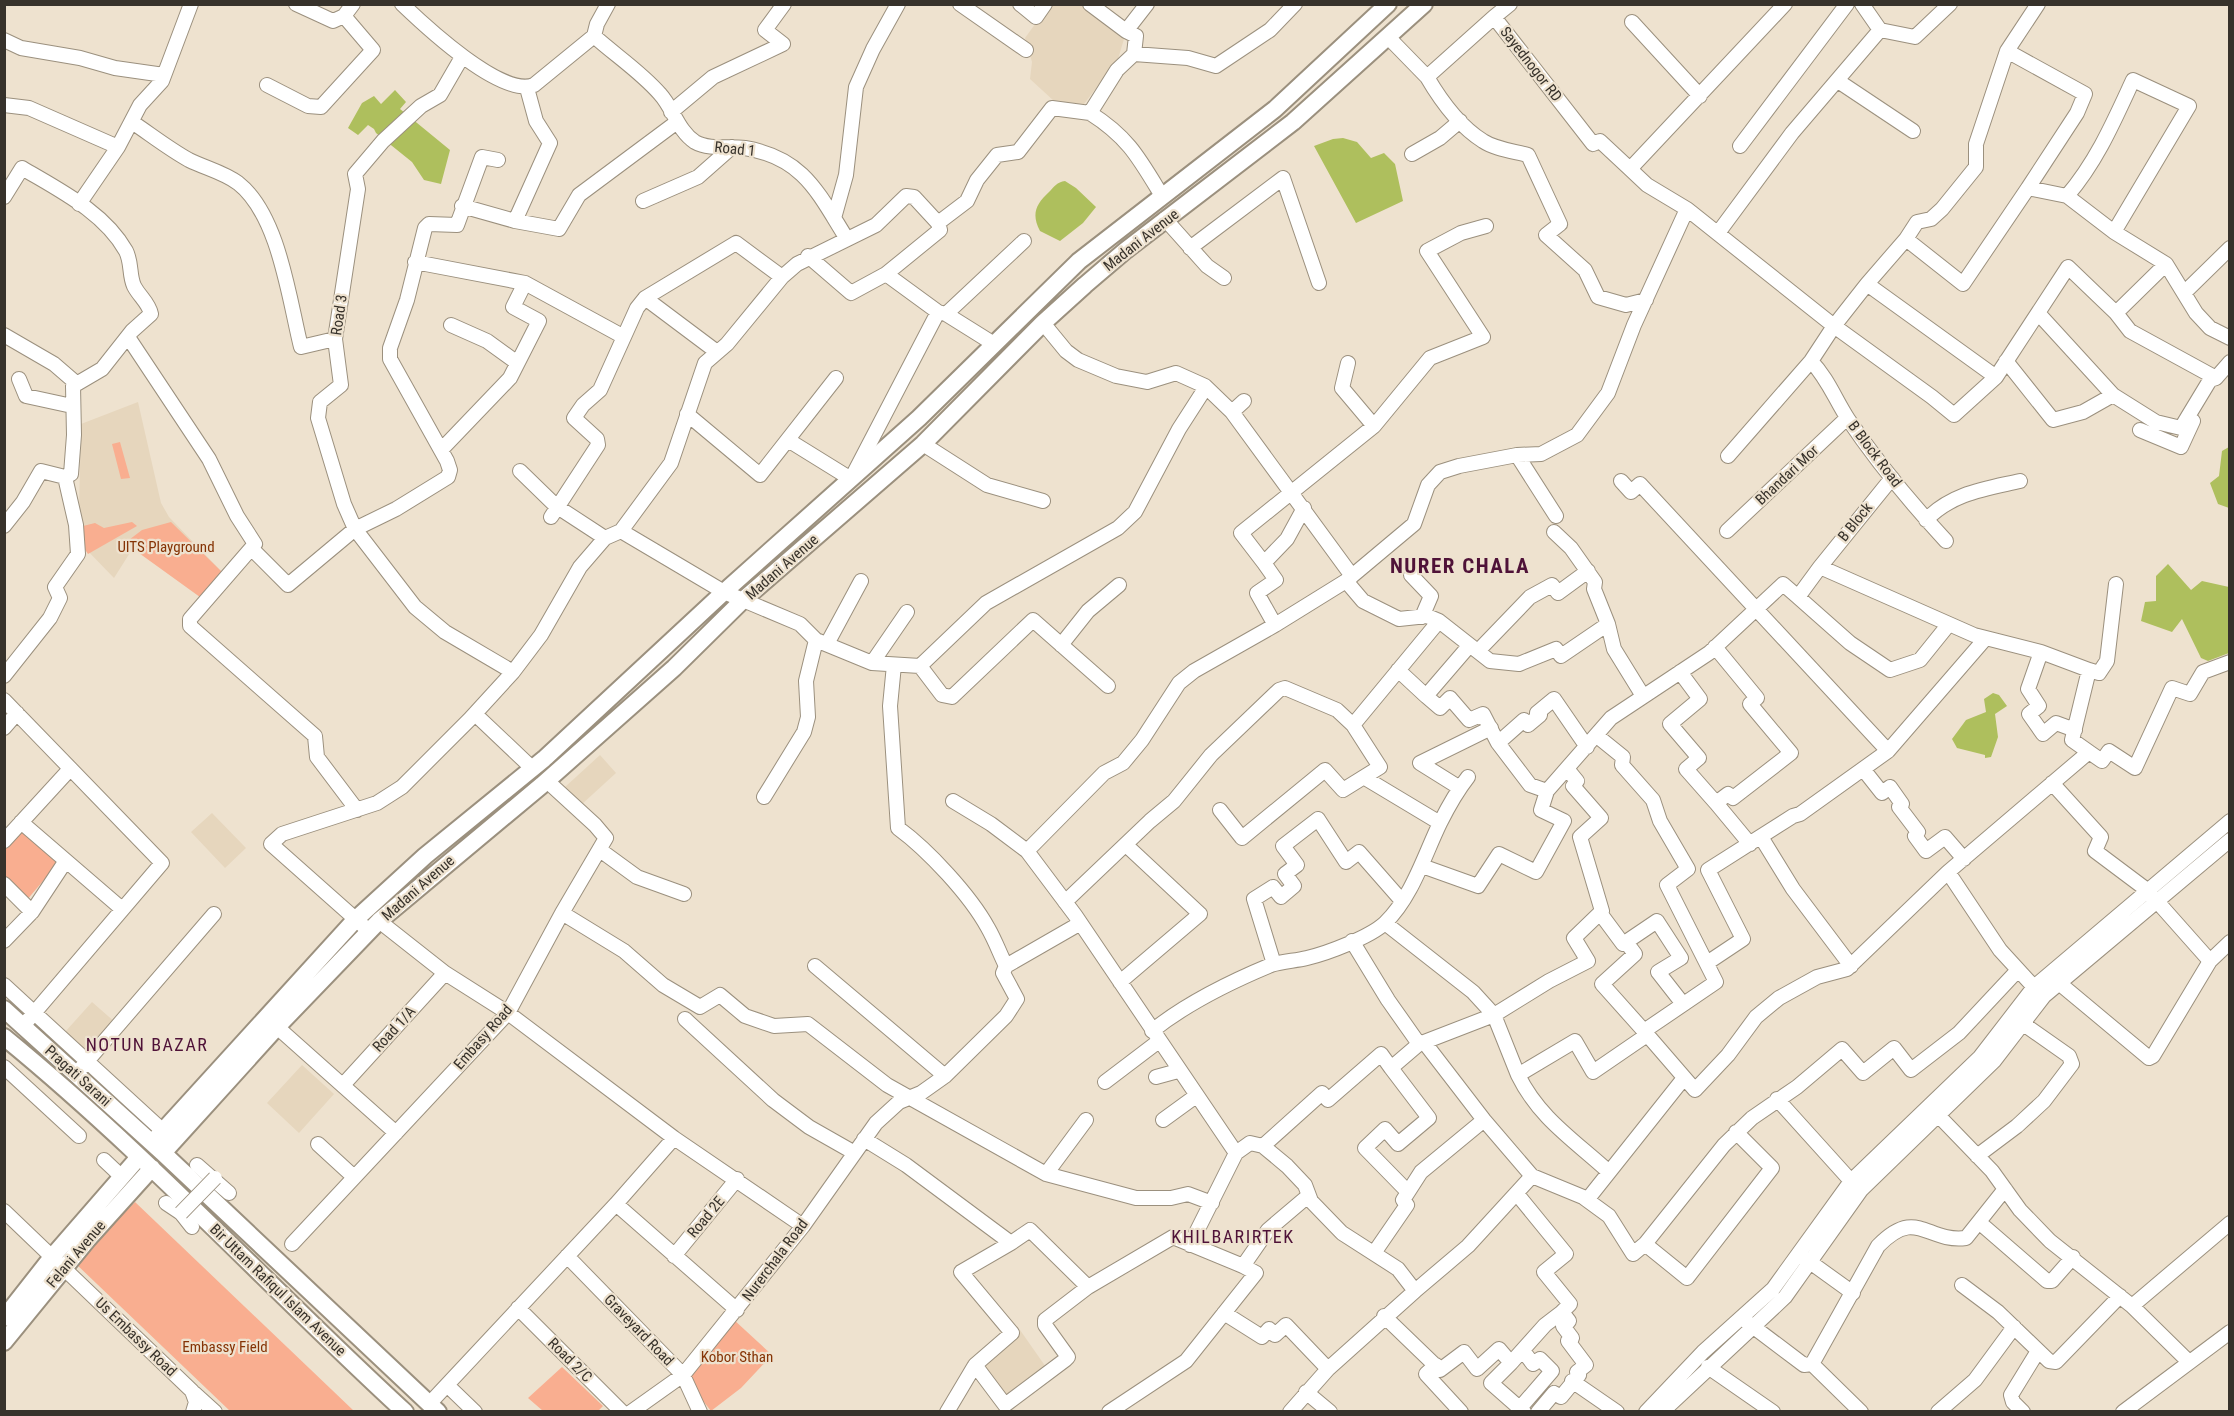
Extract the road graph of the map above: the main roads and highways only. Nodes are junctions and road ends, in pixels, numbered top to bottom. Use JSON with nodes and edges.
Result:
{"nodes":[{"id":1,"x":1424,"y":4,"type":"edge"},
{"id":2,"x":1378,"y":8,"type":"edge"},
{"id":3,"x":1388,"y":37,"type":"junction"},
{"id":4,"x":4,"y":1008,"type":"edge"},
{"id":5,"x":4,"y":1037,"type":"edge"},
{"id":6,"x":213,"y":1087,"type":"junction"},
{"id":7,"x":159,"y":1142,"type":"junction"},
{"id":8,"x":146,"y":1162,"type":"junction"},
{"id":9,"x":58,"y":1262,"type":"junction"},
{"id":10,"x":4,"y":1318,"type":"edge"},
{"id":11,"x":4,"y":1342,"type":"edge"},
{"id":12,"x":372,"y":1352,"type":"junction"},
{"id":13,"x":359,"y":1366,"type":"junction"},
{"id":14,"x":434,"y":1407,"type":"edge"},
{"id":15,"x":405,"y":1412,"type":"edge"}],
"edges":[{"from":1,"to":3,"type":"main road","name":"Madani Avenue"},
{"from":2,"to":3,"type":"main road"},
{"from":2,"to":6,"type":"main road","name":"Madani Avenue"},
{"from":3,"to":6,"type":"main road","name":"Madani Avenue"},
{"from":4,"to":7,"type":"main road","name":"Pragati Sarani"},
{"from":5,"to":8,"type":"main road","name":"Pragati Sarani"},
{"from":6,"to":7,"type":"main road","name":"Madani Avenue"},
{"from":7,"to":12,"type":"main road","name":"Bir Uttam Rafiqul Islam Avenue"},
{"from":8,"to":9,"type":"main road","name":"Felani Avenue"},
{"from":8,"to":9,"type":"main road","name":"Felani Avenue"},
{"from":8,"to":13,"type":"main road","name":"Bir Uttam Rafiqul Islam Avenue"},
{"from":9,"to":10,"type":"main road","name":"Felani Avenue"},
{"from":9,"to":11,"type":"main road","name":"Felani Avenue"},
{"from":12,"to":13,"type":"main road"},
{"from":12,"to":14,"type":"main road","name":"Bir Uttam Rafiqul Islam Avenue"},
{"from":13,"to":15,"type":"main road","name":"Bir Uttam Rafiqul Islam Avenue"}]}
